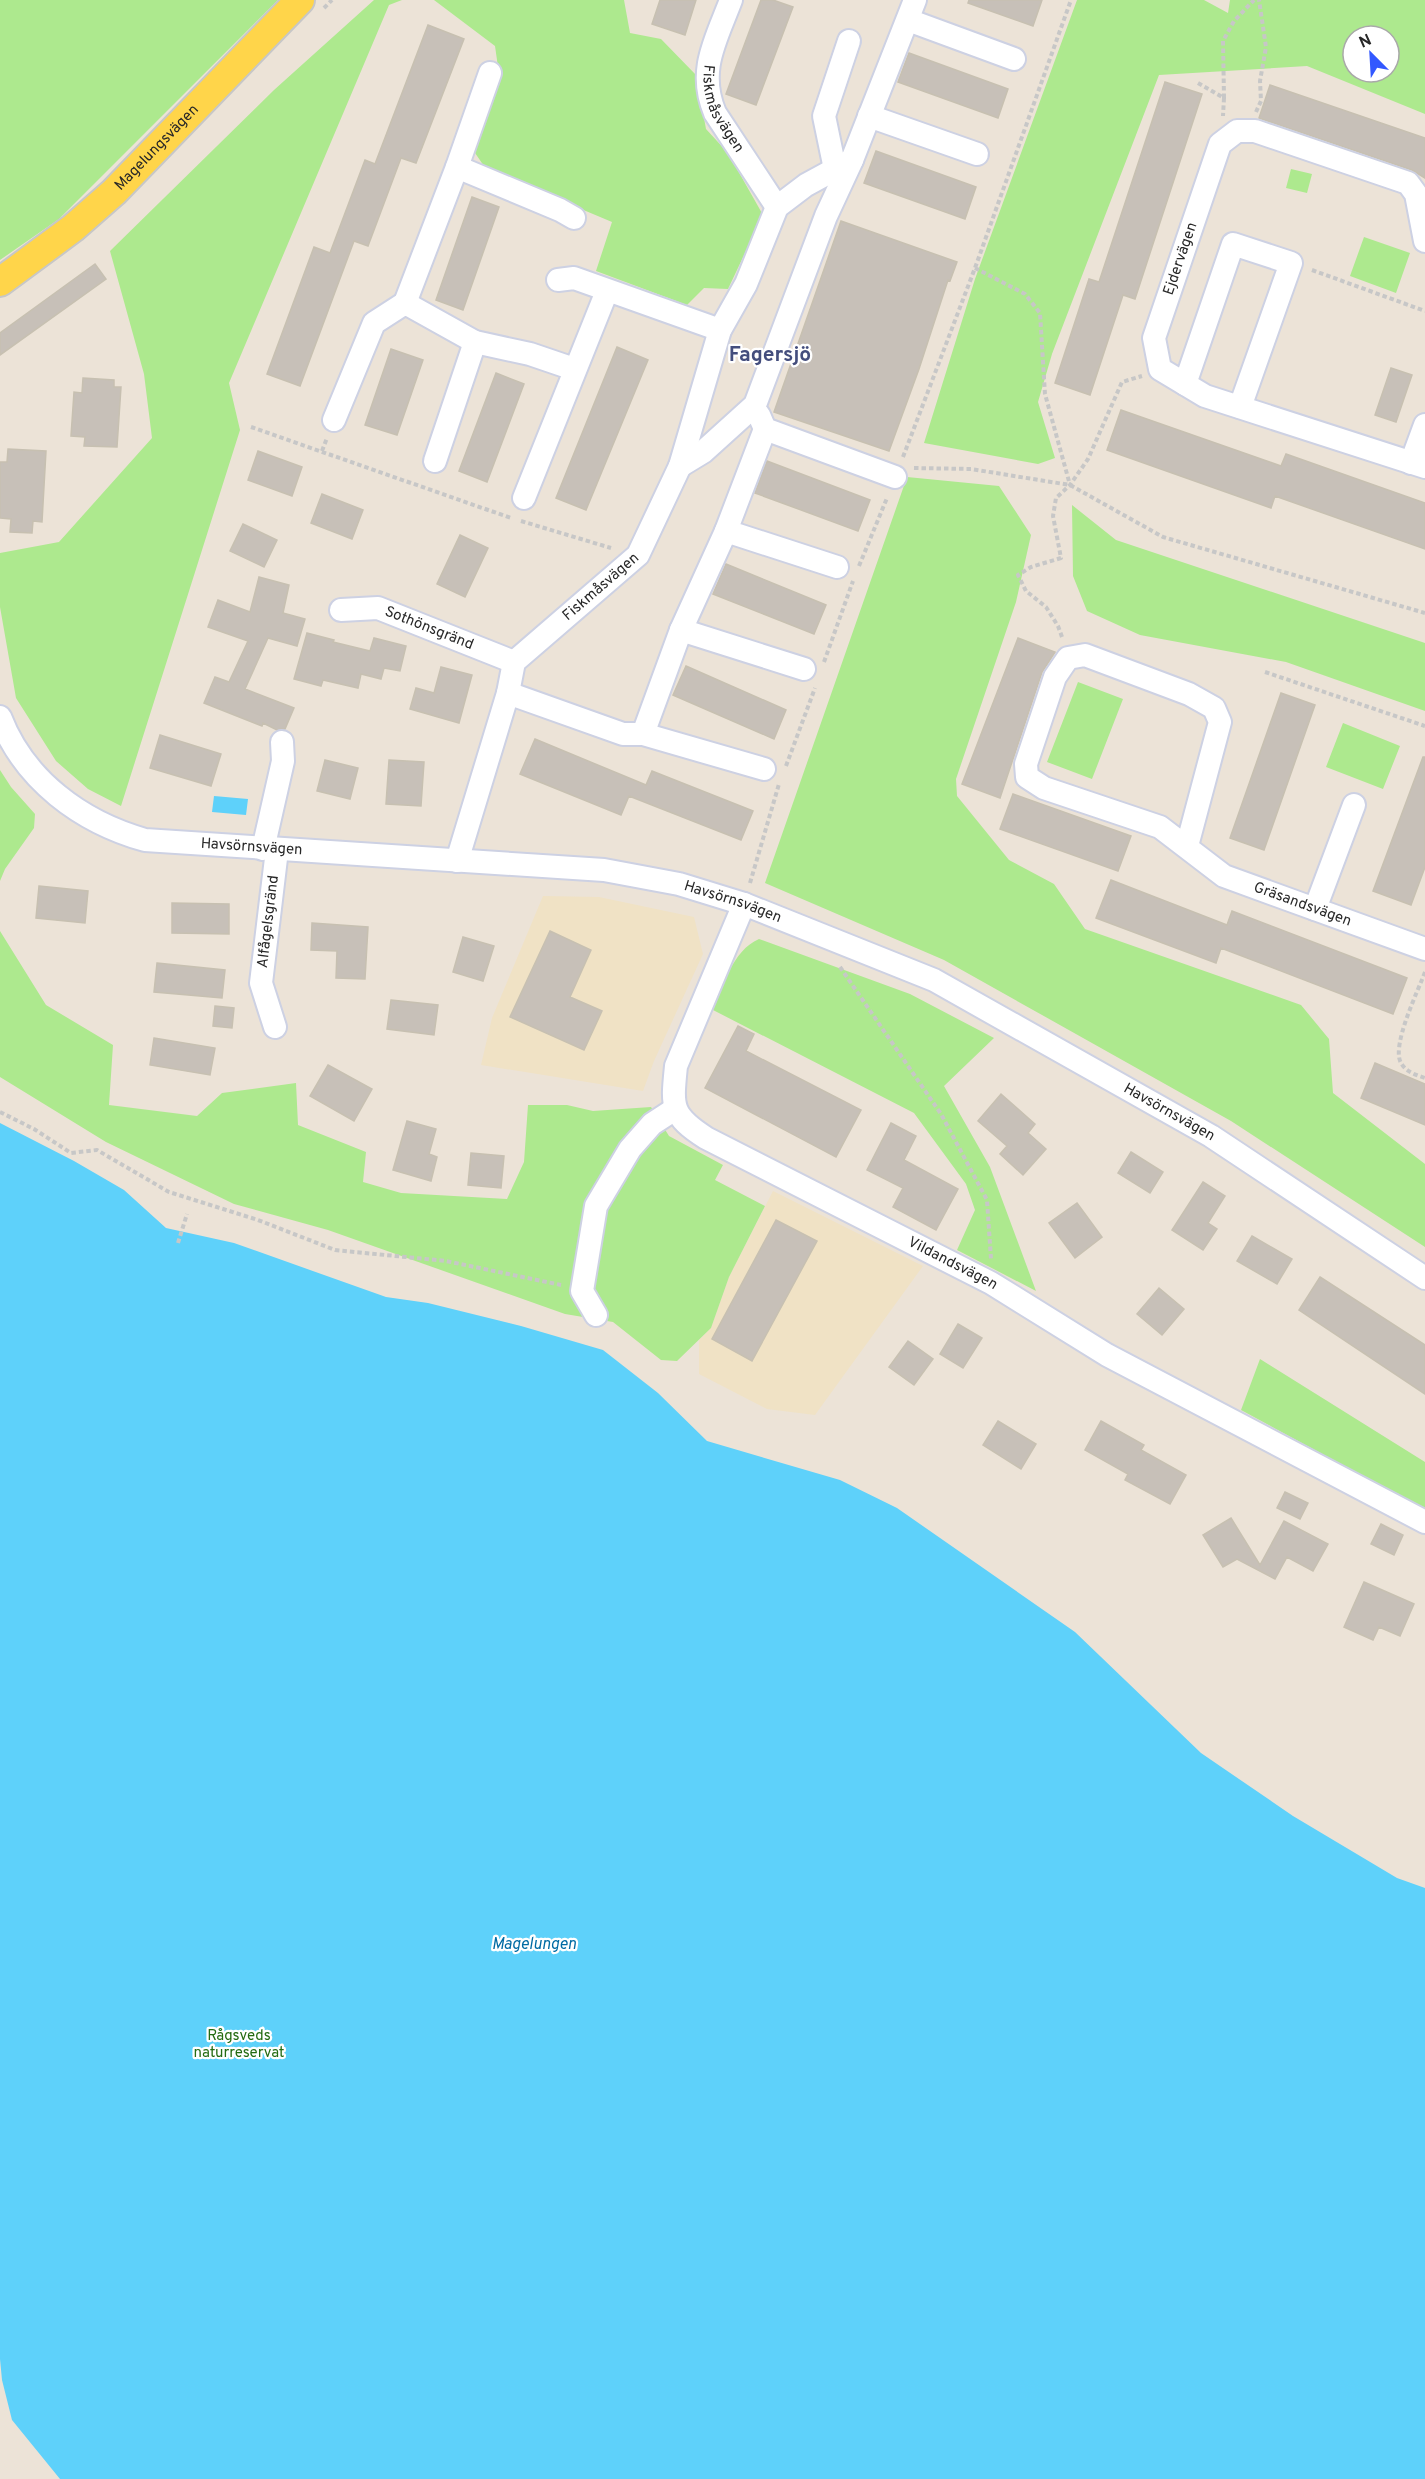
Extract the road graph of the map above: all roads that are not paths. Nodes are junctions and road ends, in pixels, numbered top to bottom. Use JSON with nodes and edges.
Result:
{"nodes":[{"id":1,"x":300,"y":0,"type":"edge"},
{"id":2,"x":731,"y":0,"type":"edge"},
{"id":3,"x":912,"y":10,"type":"edge"},
{"id":4,"x":849,"y":41,"type":"dead end"},
{"id":5,"x":1014,"y":59,"type":"dead end"},
{"id":6,"x":490,"y":73,"type":"dead end"},
{"id":7,"x":869,"y":116,"type":"junction"},
{"id":8,"x":977,"y":154,"type":"dead end"},
{"id":9,"x":844,"y":164,"type":"junction"},
{"id":10,"x":458,"y":167,"type":"junction"},
{"id":11,"x":777,"y":207,"type":"junction"},
{"id":12,"x":574,"y":218,"type":"dead end"},
{"id":13,"x":1425,"y":241,"type":"edge"},
{"id":14,"x":558,"y":280,"type":"dead end"},
{"id":15,"x":0,"y":282,"type":"edge"},
{"id":16,"x":607,"y":291,"type":"junction"},
{"id":17,"x":405,"y":303,"type":"junction"},
{"id":18,"x":720,"y":330,"type":"junction"},
{"id":19,"x":475,"y":342,"type":"junction"},
{"id":20,"x":574,"y":369,"type":"junction"},
{"id":21,"x":1185,"y":384,"type":"junction"},
{"id":22,"x":755,"y":405,"type":"junction"},
{"id":23,"x":1240,"y":407,"type":"junction"},
{"id":24,"x":334,"y":420,"type":"dead end"},
{"id":25,"x":1425,"y":425,"type":"edge"},
{"id":26,"x":765,"y":429,"type":"junction"},
{"id":27,"x":435,"y":461,"type":"dead end"},
{"id":28,"x":1418,"y":465,"type":"edge"},
{"id":29,"x":680,"y":466,"type":"junction"},
{"id":30,"x":897,"y":472,"type":"road end"},
{"id":31,"x":524,"y":498,"type":"dead end"},
{"id":32,"x":726,"y":531,"type":"junction"},
{"id":33,"x":837,"y":567,"type":"dead end"},
{"id":34,"x":341,"y":610,"type":"dead end"},
{"id":35,"x":681,"y":630,"type":"junction"},
{"id":36,"x":514,"y":662,"type":"junction"},
{"id":37,"x":814,"y":673,"type":"road end"},
{"id":38,"x":508,"y":693,"type":"junction"},
{"id":39,"x":0,"y":717,"type":"edge"},
{"id":40,"x":643,"y":734,"type":"junction"},
{"id":41,"x":282,"y":742,"type":"dead end"},
{"id":42,"x":764,"y":770,"type":"dead end"},
{"id":43,"x":1354,"y":805,"type":"dead end"},
{"id":44,"x":1187,"y":846,"type":"junction"},
{"id":45,"x":270,"y":849,"type":"junction"},
{"id":46,"x":457,"y":861,"type":"junction"},
{"id":47,"x":744,"y":904,"type":"junction"},
{"id":48,"x":1315,"y":909,"type":"junction"},
{"id":49,"x":1425,"y":949,"type":"edge"},
{"id":50,"x":275,"y":1027,"type":"dead end"},
{"id":51,"x":675,"y":1109,"type":"junction"},
{"id":52,"x":1425,"y":1278,"type":"edge"},
{"id":53,"x":596,"y":1316,"type":"dead end"},
{"id":54,"x":1425,"y":1522,"type":"edge"}],
"edges":[{"from":1,"to":15,"type":"main road","name":"Magelungsvägen"},
{"from":2,"to":11,"type":"street","name":"Fiskmåsvägen"},
{"from":3,"to":5,"type":"street"},
{"from":3,"to":7,"type":"street"},
{"from":4,"to":9,"type":"street"},
{"from":6,"to":10,"type":"street"},
{"from":7,"to":8,"type":"street"},
{"from":7,"to":9,"type":"street"},
{"from":9,"to":11,"type":"street"},
{"from":9,"to":22,"type":"street"},
{"from":10,"to":12,"type":"street"},
{"from":10,"to":17,"type":"street"},
{"from":11,"to":18,"type":"street","name":"Fiskmåsvägen"},
{"from":13,"to":21,"type":"street","name":"Ejdervägen"},
{"from":14,"to":16,"type":"street"},
{"from":16,"to":18,"type":"street"},
{"from":16,"to":20,"type":"street"},
{"from":17,"to":19,"type":"street"},
{"from":17,"to":24,"type":"street"},
{"from":18,"to":29,"type":"street","name":"Fiskmåsvägen"},
{"from":19,"to":20,"type":"street"},
{"from":19,"to":27,"type":"street"},
{"from":20,"to":31,"type":"street"},
{"from":21,"to":23,"type":"street"},
{"from":21,"to":23,"type":"street"},
{"from":22,"to":26,"type":"street"},
{"from":22,"to":29,"type":"street"},
{"from":23,"to":28,"type":"street"},
{"from":25,"to":28,"type":"street"},
{"from":26,"to":30,"type":"street"},
{"from":26,"to":32,"type":"street"},
{"from":29,"to":36,"type":"street","name":"Fiskmåsvägen"},
{"from":32,"to":33,"type":"street"},
{"from":32,"to":35,"type":"street"},
{"from":34,"to":36,"type":"street","name":"Sothönsgränd"},
{"from":35,"to":37,"type":"street"},
{"from":35,"to":40,"type":"street"},
{"from":36,"to":38,"type":"street"},
{"from":38,"to":40,"type":"street"},
{"from":38,"to":46,"type":"street"},
{"from":39,"to":45,"type":"street","name":"Havsörnsvägen"},
{"from":40,"to":42,"type":"street"},
{"from":41,"to":45,"type":"street","name":"Alfågelsgränd"},
{"from":43,"to":48,"type":"street"},
{"from":44,"to":44,"type":"street","name":"Gräsandsvägen"},
{"from":44,"to":48,"type":"street","name":"Gräsandsvägen"},
{"from":45,"to":46,"type":"street","name":"Havsörnsvägen"},
{"from":45,"to":50,"type":"street","name":"Alfågelsgränd"},
{"from":46,"to":47,"type":"street","name":"Havsörnsvägen"},
{"from":47,"to":51,"type":"street"},
{"from":47,"to":52,"type":"street","name":"Havsörnsvägen"},
{"from":48,"to":49,"type":"street","name":"Gräsandsvägen"},
{"from":51,"to":53,"type":"street"},
{"from":51,"to":54,"type":"street","name":"Vildandsvägen"}]}
